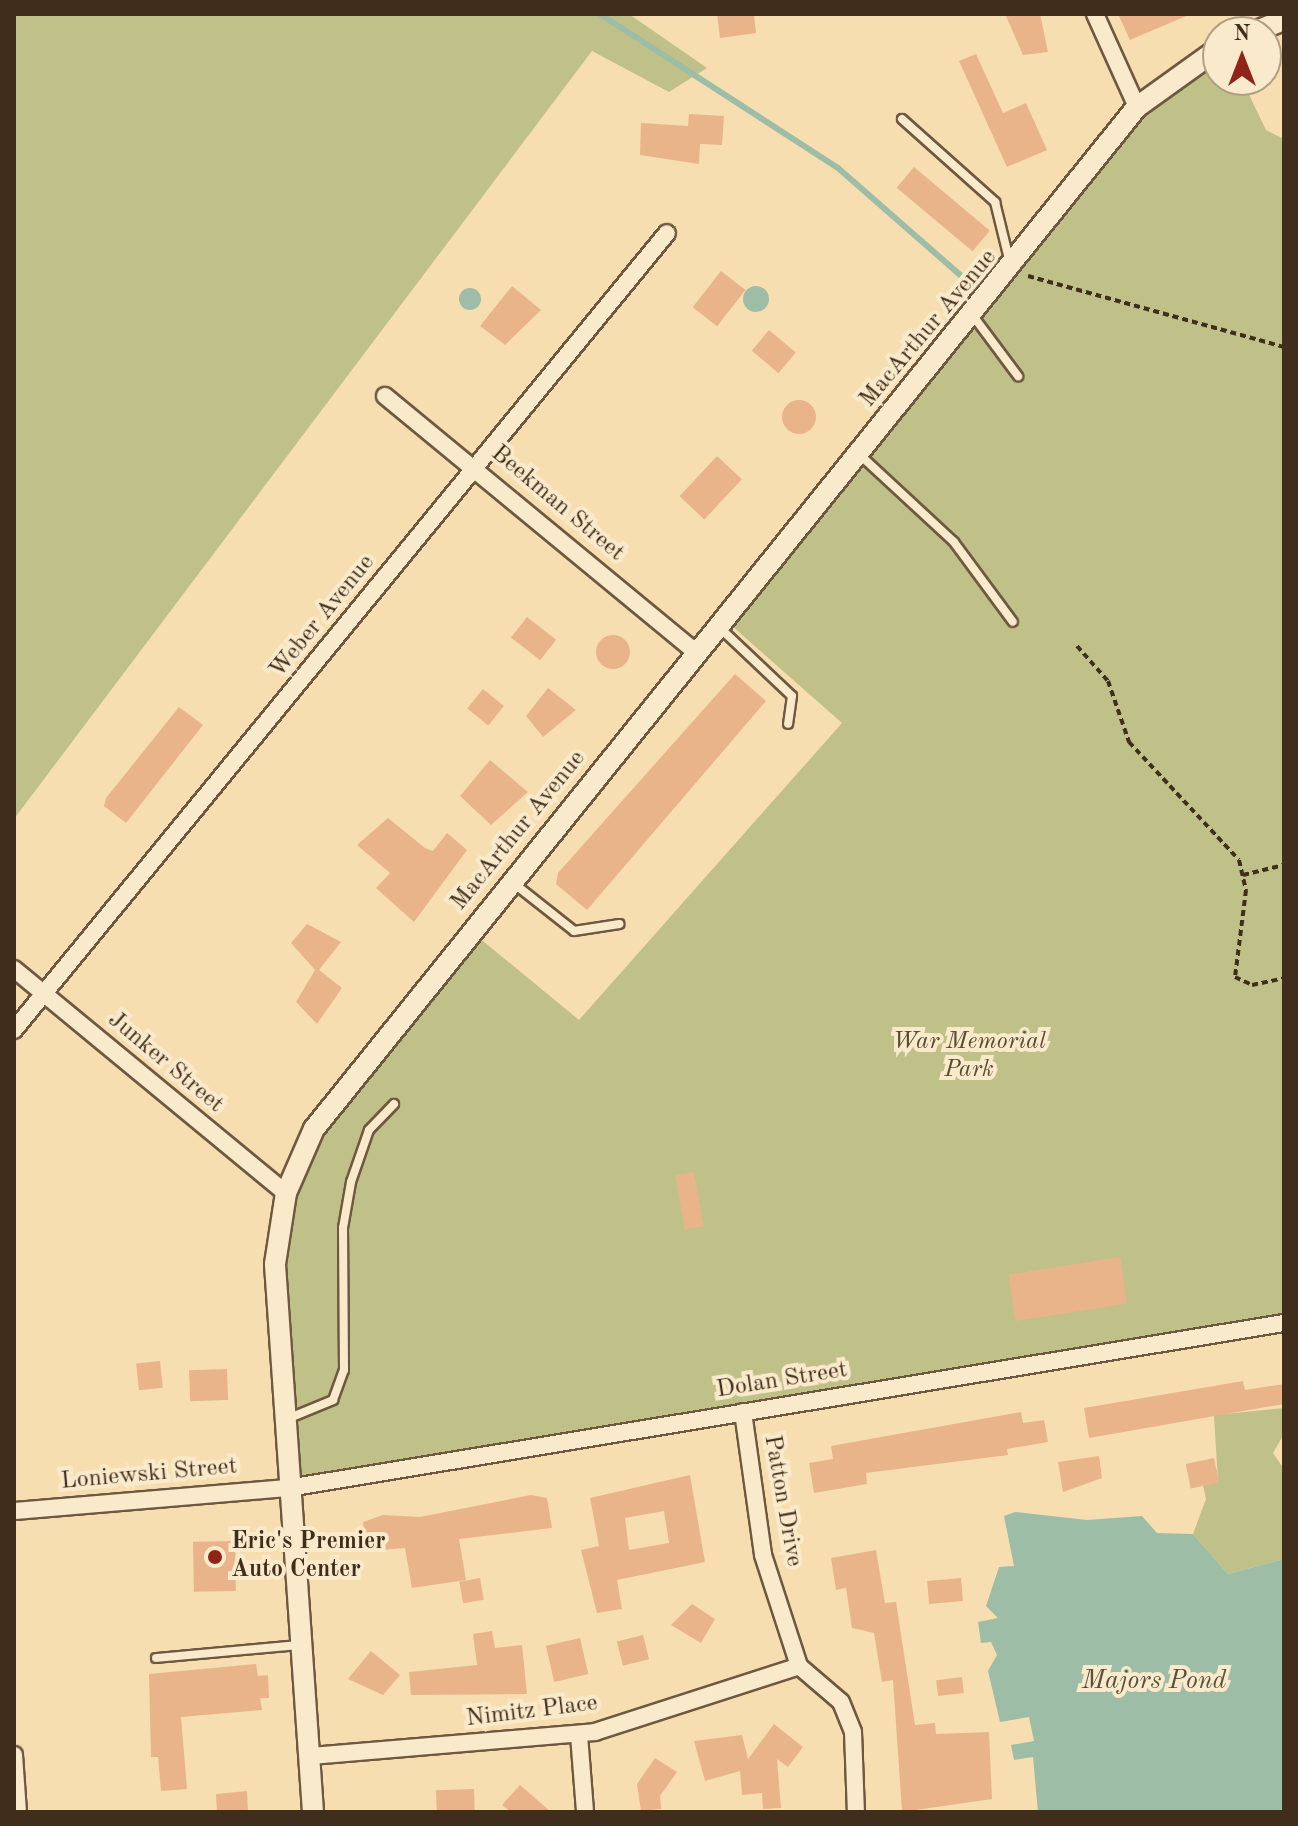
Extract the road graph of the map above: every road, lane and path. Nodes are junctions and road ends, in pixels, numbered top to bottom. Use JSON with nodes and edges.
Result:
{"nodes":[{"id":1,"x":1095,"y":14,"type":"edge"},
{"id":2,"x":1202,"y":60,"type":"edge"},
{"id":3,"x":1137,"y":107,"type":"junction"},
{"id":4,"x":902,"y":119,"type":"dead end"},
{"id":5,"x":667,"y":233,"type":"dead end"},
{"id":6,"x":1012,"y":271,"type":"junction"},
{"id":7,"x":974,"y":317,"type":"junction"},
{"id":8,"x":1284,"y":347,"type":"edge"},
{"id":9,"x":1018,"y":376,"type":"dead end"},
{"id":10,"x":385,"y":396,"type":"dead end"},
{"id":11,"x":860,"y":455,"type":"junction"},
{"id":12,"x":477,"y":468,"type":"junction"},
{"id":13,"x":1013,"y":622,"type":"dead end"},
{"id":14,"x":717,"y":626,"type":"junction"},
{"id":15,"x":1077,"y":646,"type":"dead end"},
{"id":16,"x":696,"y":652,"type":"junction"},
{"id":17,"x":788,"y":724,"type":"dead end"},
{"id":18,"x":1284,"y":865,"type":"edge"},
{"id":19,"x":1243,"y":875,"type":"junction"},
{"id":20,"x":512,"y":881,"type":"junction"},
{"id":21,"x":619,"y":924,"type":"dead end"},
{"id":22,"x":14,"y":969,"type":"edge"},
{"id":23,"x":1284,"y":978,"type":"edge"},
{"id":24,"x":44,"y":993,"type":"junction"},
{"id":25,"x":14,"y":1030,"type":"edge"},
{"id":26,"x":394,"y":1104,"type":"dead end"},
{"id":27,"x":286,"y":1193,"type":"junction"},
{"id":28,"x":1284,"y":1323,"type":"edge"},
{"id":29,"x":743,"y":1412,"type":"junction"},
{"id":30,"x":282,"y":1420,"type":"junction"},
{"id":31,"x":288,"y":1488,"type":"junction"},
{"id":32,"x":14,"y":1511,"type":"edge"},
{"id":33,"x":301,"y":1644,"type":"junction"},
{"id":34,"x":156,"y":1658,"type":"dead end"},
{"id":35,"x":799,"y":1666,"type":"junction"},
{"id":36,"x":579,"y":1735,"type":"junction"},
{"id":37,"x":14,"y":1755,"type":"edge"},
{"id":38,"x":310,"y":1756,"type":"junction"},
{"id":39,"x":18,"y":1812,"type":"edge"},
{"id":40,"x":313,"y":1812,"type":"edge"},
{"id":41,"x":585,"y":1812,"type":"edge"},
{"id":42,"x":856,"y":1812,"type":"edge"}],
"edges":[{"from":1,"to":3,"type":"street"},
{"from":2,"to":3,"type":"street","name":"MacArthur Avenue"},
{"from":3,"to":6,"type":"street","name":"MacArthur Avenue"},
{"from":4,"to":6,"type":"lane"},
{"from":5,"to":12,"type":"street","name":"Weber Avenue"},
{"from":6,"to":7,"type":"street","name":"MacArthur Avenue"},
{"from":6,"to":8,"type":"path"},
{"from":7,"to":9,"type":"lane"},
{"from":7,"to":11,"type":"street","name":"MacArthur Avenue"},
{"from":10,"to":12,"type":"street","name":"Beekman Street"},
{"from":11,"to":13,"type":"lane"},
{"from":11,"to":14,"type":"street","name":"MacArthur Avenue"},
{"from":12,"to":16,"type":"street","name":"Beekman Street"},
{"from":12,"to":24,"type":"street","name":"Weber Avenue"},
{"from":14,"to":16,"type":"street","name":"MacArthur Avenue"},
{"from":14,"to":17,"type":"lane"},
{"from":15,"to":19,"type":"path"},
{"from":16,"to":20,"type":"street","name":"MacArthur Avenue"},
{"from":18,"to":19,"type":"path"},
{"from":19,"to":23,"type":"path"},
{"from":20,"to":21,"type":"lane"},
{"from":20,"to":27,"type":"street","name":"MacArthur Avenue"},
{"from":22,"to":24,"type":"street","name":"Junker Street"},
{"from":24,"to":25,"type":"street","name":"Weber Avenue"},
{"from":24,"to":27,"type":"street","name":"Junker Street"},
{"from":26,"to":30,"type":"lane"},
{"from":27,"to":30,"type":"street","name":"MacArthur Avenue"},
{"from":28,"to":29,"type":"street","name":"Dolan Street"},
{"from":29,"to":31,"type":"street","name":"Dolan Street"},
{"from":29,"to":35,"type":"street","name":"Patton Drive"},
{"from":30,"to":31,"type":"street","name":"MacArthur Avenue"},
{"from":31,"to":32,"type":"street","name":"Loniewski Street"},
{"from":31,"to":33,"type":"street","name":"MacArthur Avenue"},
{"from":33,"to":34,"type":"lane"},
{"from":33,"to":38,"type":"street","name":"MacArthur Avenue"},
{"from":35,"to":36,"type":"street","name":"Nimitz Place"},
{"from":35,"to":42,"type":"street"},
{"from":36,"to":38,"type":"street","name":"Nimitz Place"},
{"from":36,"to":41,"type":"street"},
{"from":37,"to":39,"type":"street"},
{"from":38,"to":40,"type":"street","name":"MacArthur Avenue"}]}
